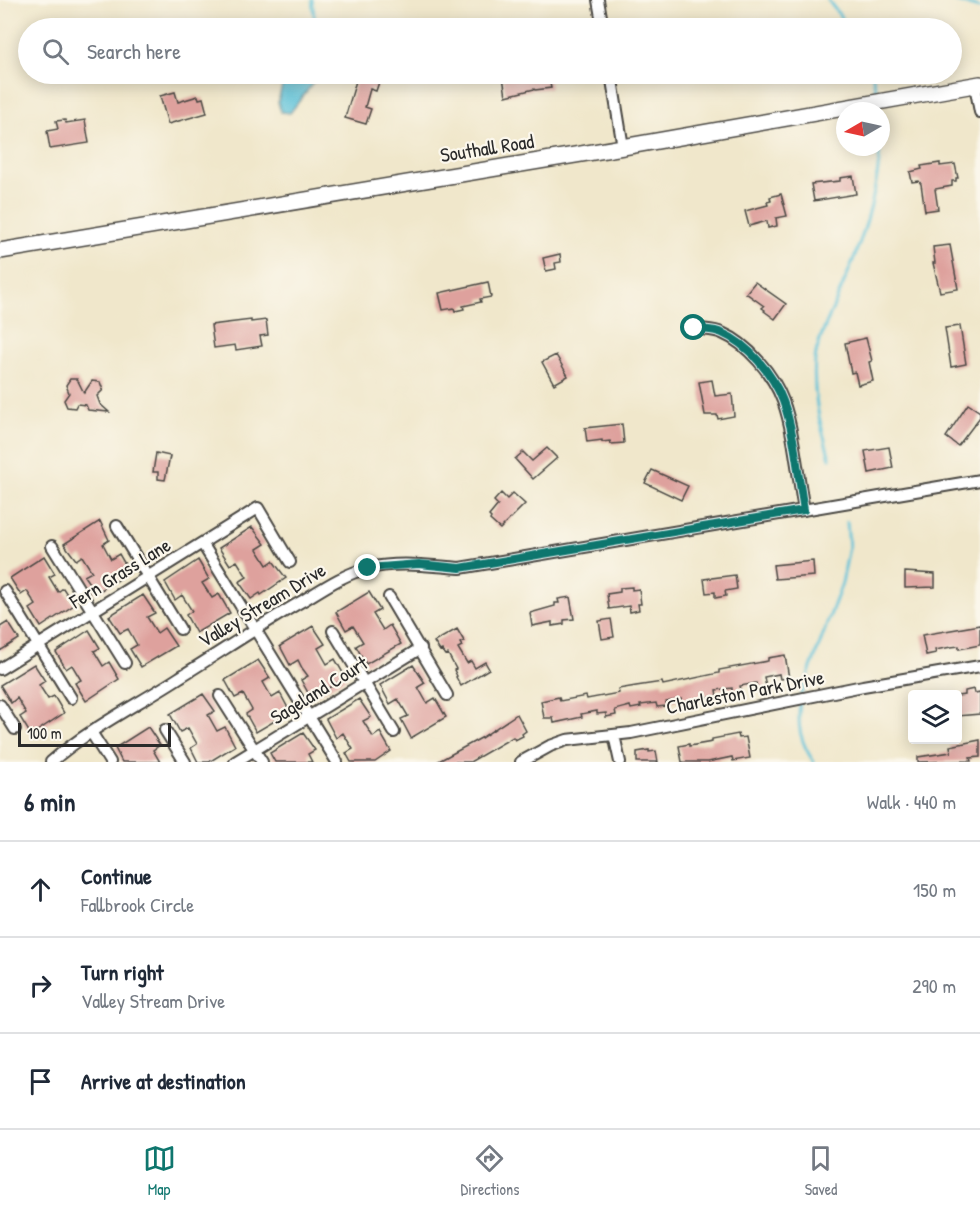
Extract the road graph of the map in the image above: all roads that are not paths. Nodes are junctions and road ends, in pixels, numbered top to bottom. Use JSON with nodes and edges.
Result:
{"nodes":[{"id":1,"x":598,"y":0,"type":"edge"},
{"id":2,"x":601,"y":18,"type":"edge"},
{"id":3,"x":613,"y":84,"type":"edge"},
{"id":4,"x":978,"y":85,"type":"edge"},
{"id":5,"x":980,"y":112,"type":"edge"},
{"id":6,"x":623,"y":147,"type":"junction"},
{"id":7,"x":0,"y":250,"type":"edge"},
{"id":8,"x":694,"y":328,"type":"dead end"},
{"id":9,"x":980,"y":480,"type":"edge"},
{"id":10,"x":804,"y":510,"type":"junction"},
{"id":11,"x":117,"y":526,"type":"dead end"},
{"id":12,"x":202,"y":543,"type":"junction"},
{"id":13,"x":52,"y":546,"type":"dead end"},
{"id":14,"x":290,"y":562,"type":"dead end"},
{"id":15,"x":148,"y":577,"type":"junction"},
{"id":16,"x":5,"y":591,"type":"dead end"},
{"id":17,"x":389,"y":597,"type":"dead end"},
{"id":18,"x":92,"y":611,"type":"junction"},
{"id":19,"x":180,"y":629,"type":"dead end"},
{"id":20,"x":255,"y":630,"type":"junction"},
{"id":21,"x":333,"y":631,"type":"dead end"},
{"id":22,"x":39,"y":645,"type":"junction"},
{"id":23,"x":421,"y":648,"type":"junction"},
{"id":24,"x":125,"y":663,"type":"dead end"},
{"id":25,"x":980,"y":666,"type":"edge"},
{"id":26,"x":0,"y":669,"type":"edge"},
{"id":27,"x":365,"y":683,"type":"junction"},
{"id":28,"x":447,"y":695,"type":"dead end"},
{"id":29,"x":220,"y":696,"type":"dead end"},
{"id":30,"x":71,"y":698,"type":"dead end"},
{"id":31,"x":0,"y":705,"type":"edge"},
{"id":32,"x":309,"y":717,"type":"junction"},
{"id":33,"x":15,"y":729,"type":"dead end"},
{"id":34,"x":165,"y":730,"type":"dead end"},
{"id":35,"x":91,"y":732,"type":"junction"},
{"id":36,"x":394,"y":732,"type":"dead end"},
{"id":37,"x":614,"y":735,"type":"junction"},
{"id":38,"x":255,"y":750,"type":"junction"},
{"id":39,"x":51,"y":762,"type":"edge"},
{"id":40,"x":110,"y":762,"type":"edge"},
{"id":41,"x":185,"y":762,"type":"edge"},
{"id":42,"x":235,"y":762,"type":"edge"},
{"id":43,"x":262,"y":762,"type":"edge"},
{"id":44,"x":337,"y":762,"type":"edge"},
{"id":45,"x":521,"y":762,"type":"edge"},
{"id":46,"x":620,"y":762,"type":"edge"}],
"edges":[{"from":1,"to":2,"type":"street"},
{"from":3,"to":6,"type":"street"},
{"from":4,"to":5,"type":"street"},
{"from":4,"to":6,"type":"street","name":"Southall Road"},
{"from":6,"to":7,"type":"street","name":"Southall Road"},
{"from":8,"to":10,"type":"street"},
{"from":9,"to":10,"type":"street","name":"Valley Stream Drive"},
{"from":10,"to":20,"type":"street","name":"Valley Stream Drive"},
{"from":11,"to":15,"type":"street"},
{"from":12,"to":14,"type":"street","name":"Fern Grass Lane"},
{"from":12,"to":15,"type":"street","name":"Fern Grass Lane"},
{"from":12,"to":20,"type":"street"},
{"from":13,"to":18,"type":"street"},
{"from":15,"to":18,"type":"street","name":"Fern Grass Lane"},
{"from":15,"to":19,"type":"street"},
{"from":16,"to":22,"type":"street"},
{"from":17,"to":23,"type":"street"},
{"from":18,"to":22,"type":"street","name":"Fern Grass Lane"},
{"from":18,"to":24,"type":"street"},
{"from":20,"to":32,"type":"street"},
{"from":20,"to":35,"type":"street","name":"Valley Stream Drive"},
{"from":21,"to":27,"type":"street"},
{"from":22,"to":26,"type":"street","name":"Fern Grass Lane"},
{"from":22,"to":30,"type":"street"},
{"from":23,"to":27,"type":"street","name":"Sageland Court"},
{"from":23,"to":28,"type":"street"},
{"from":25,"to":37,"type":"street","name":"Charleston Park Drive"},
{"from":27,"to":32,"type":"street","name":"Sageland Court"},
{"from":27,"to":36,"type":"street"},
{"from":29,"to":38,"type":"street"},
{"from":31,"to":33,"type":"street"},
{"from":32,"to":38,"type":"street","name":"Sageland Court"},
{"from":32,"to":44,"type":"street"},
{"from":34,"to":41,"type":"street"},
{"from":35,"to":39,"type":"street","name":"Valley Stream Drive"},
{"from":35,"to":40,"type":"street"},
{"from":37,"to":45,"type":"street","name":"Charleston Park Drive"},
{"from":37,"to":46,"type":"street"},
{"from":38,"to":42,"type":"street","name":"Sageland Court"},
{"from":38,"to":43,"type":"street"}]}
